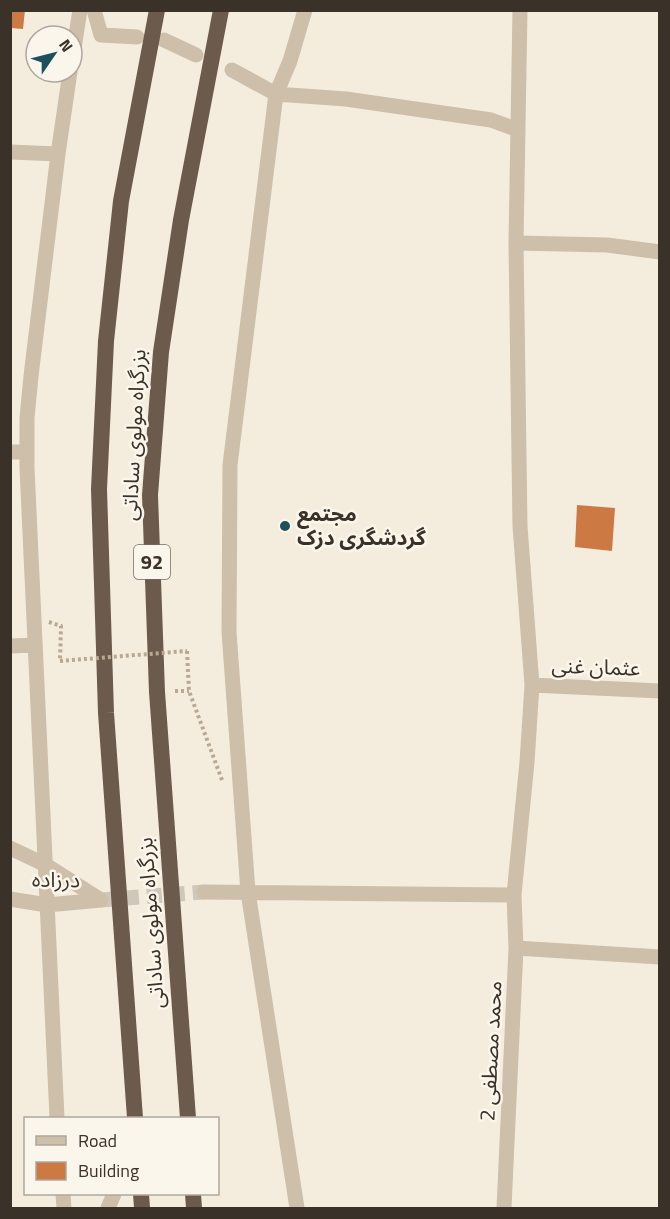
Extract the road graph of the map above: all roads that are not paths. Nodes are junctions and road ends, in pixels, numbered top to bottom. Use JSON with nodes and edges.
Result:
{"nodes":[{"id":1,"x":94,"y":10,"type":"edge"},
{"id":2,"x":157,"y":10,"type":"edge"},
{"id":3,"x":221,"y":10,"type":"edge"},
{"id":4,"x":305,"y":10,"type":"edge"},
{"id":5,"x":520,"y":10,"type":"edge"},
{"id":6,"x":137,"y":37,"type":"dead end"},
{"id":7,"x":164,"y":40,"type":"dead end"},
{"id":8,"x":196,"y":55,"type":"dead end"},
{"id":9,"x":232,"y":70,"type":"dead end"},
{"id":10,"x":68,"y":84,"type":"edge"},
{"id":11,"x":276,"y":94,"type":"junction"},
{"id":12,"x":518,"y":130,"type":"junction"},
{"id":13,"x":10,"y":152,"type":"edge"},
{"id":14,"x":58,"y":154,"type":"junction"},
{"id":15,"x":516,"y":243,"type":"junction"},
{"id":16,"x":660,"y":252,"type":"edge"},
{"id":17,"x":10,"y":452,"type":"edge"},
{"id":18,"x":27,"y":452,"type":"junction"},
{"id":19,"x":35,"y":645,"type":"junction"},
{"id":20,"x":10,"y":646,"type":"edge"},
{"id":21,"x":531,"y":685,"type":"junction"},
{"id":22,"x":660,"y":691,"type":"edge"},
{"id":23,"x":10,"y":848,"type":"edge"},
{"id":24,"x":46,"y":865,"type":"junction"},
{"id":25,"x":204,"y":892,"type":"tunnel mouth"},
{"id":26,"x":248,"y":892,"type":"junction"},
{"id":27,"x":514,"y":895,"type":"junction"},
{"id":28,"x":10,"y":898,"type":"edge"},
{"id":29,"x":47,"y":905,"type":"junction"},
{"id":30,"x":516,"y":948,"type":"junction"},
{"id":31,"x":660,"y":957,"type":"edge"},
{"id":32,"x":57,"y":1117,"type":"edge"},
{"id":33,"x":135,"y":1117,"type":"edge"},
{"id":34,"x":188,"y":1117,"type":"edge"},
{"id":35,"x":114,"y":1195,"type":"edge"},
{"id":36,"x":108,"y":1209,"type":"edge"},
{"id":37,"x":297,"y":1209,"type":"edge"},
{"id":38,"x":504,"y":1209,"type":"edge"}],
"edges":[{"from":1,"to":6,"type":"street"},
{"from":2,"to":33,"type":"highway","name":"بزرگراه مولوی ساداتی"},
{"from":3,"to":34,"type":"highway","name":"بزرگراه مولوی ساداتی","number":"92"},
{"from":4,"to":11,"type":"street"},
{"from":5,"to":12,"type":"street","name":"محمد مصطفی 2"},
{"from":7,"to":8,"type":"street"},
{"from":9,"to":11,"type":"street"},
{"from":10,"to":14,"type":"street"},
{"from":11,"to":12,"type":"street"},
{"from":11,"to":26,"type":"street"},
{"from":12,"to":15,"type":"street","name":"محمد مصطفی 2"},
{"from":13,"to":14,"type":"street"},
{"from":14,"to":18,"type":"street"},
{"from":15,"to":16,"type":"street"},
{"from":15,"to":21,"type":"street","name":"محمد مصطفی 2"},
{"from":17,"to":18,"type":"street"},
{"from":18,"to":19,"type":"street"},
{"from":19,"to":20,"type":"street"},
{"from":19,"to":24,"type":"street"},
{"from":21,"to":22,"type":"street","name":"عثمان غنی"},
{"from":21,"to":27,"type":"street","name":"محمد مصطفی 2"},
{"from":23,"to":24,"type":"street"},
{"from":24,"to":29,"type":"street"},
{"from":24,"to":29,"type":"street","name":"درزاده"},
{"from":25,"to":26,"type":"street"},
{"from":26,"to":27,"type":"street"},
{"from":26,"to":37,"type":"street"},
{"from":27,"to":30,"type":"street","name":"محمد مصطفی 2"},
{"from":28,"to":29,"type":"street","name":"درزاده"},
{"from":29,"to":32,"type":"street"},
{"from":30,"to":31,"type":"street"},
{"from":30,"to":38,"type":"street","name":"محمد مصطفی 2"},
{"from":35,"to":36,"type":"street"}]}
